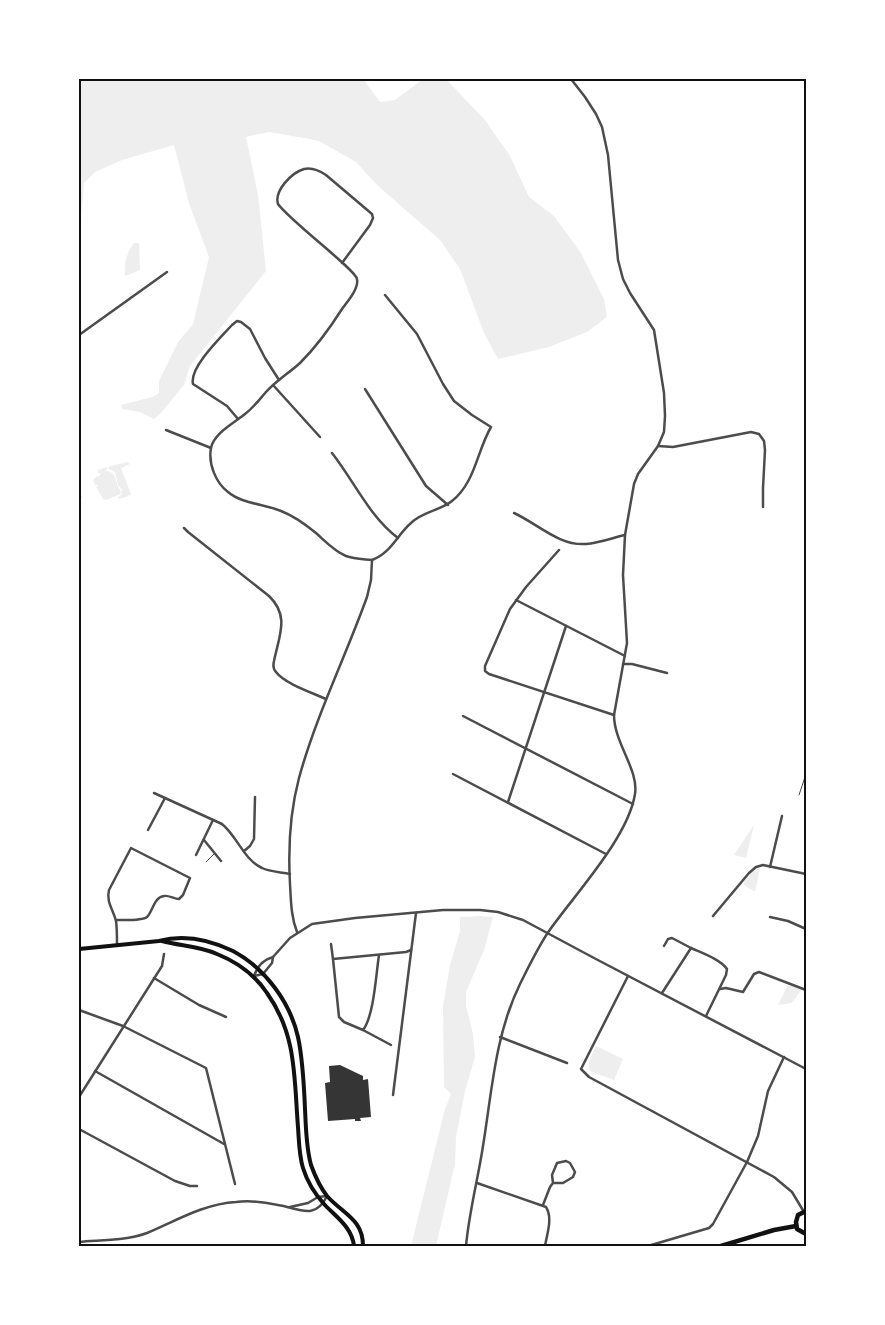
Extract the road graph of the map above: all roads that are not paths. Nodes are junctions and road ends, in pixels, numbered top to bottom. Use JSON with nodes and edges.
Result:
{"nodes":[{"id":1,"x":571,"y":79,"type":"edge"},
{"id":2,"x":342,"y":263,"type":"junction"},
{"id":3,"x":167,"y":272,"type":"dead end"},
{"id":4,"x":385,"y":295,"type":"dead end"},
{"id":5,"x":79,"y":336,"type":"edge"},
{"id":6,"x":279,"y":380,"type":"junction"},
{"id":7,"x":273,"y":385,"type":"junction"},
{"id":8,"x":365,"y":389,"type":"dead end"},
{"id":9,"x":238,"y":419,"type":"junction"},
{"id":10,"x":166,"y":430,"type":"dead end"},
{"id":11,"x":320,"y":437,"type":"dead end"},
{"id":12,"x":658,"y":446,"type":"junction"},
{"id":13,"x":211,"y":448,"type":"junction"},
{"id":14,"x":332,"y":452,"type":"dead end"},
{"id":15,"x":448,"y":504,"type":"junction"},
{"id":16,"x":763,"y":507,"type":"dead end"},
{"id":17,"x":514,"y":513,"type":"dead end"},
{"id":18,"x":184,"y":528,"type":"dead end"},
{"id":19,"x":625,"y":535,"type":"junction"},
{"id":20,"x":398,"y":538,"type":"junction"},
{"id":21,"x":559,"y":550,"type":"dead end"},
{"id":22,"x":372,"y":560,"type":"junction"},
{"id":23,"x":516,"y":600,"type":"junction"},
{"id":24,"x":566,"y":626,"type":"junction"},
{"id":25,"x":625,"y":656,"type":"junction"},
{"id":26,"x":623,"y":664,"type":"junction"},
{"id":27,"x":668,"y":673,"type":"dead end"},
{"id":28,"x":544,"y":692,"type":"junction"},
{"id":29,"x":326,"y":699,"type":"junction"},
{"id":30,"x":614,"y":715,"type":"junction"},
{"id":31,"x":463,"y":716,"type":"dead end"},
{"id":32,"x":526,"y":748,"type":"junction"},
{"id":33,"x":454,"y":774,"type":"dead end"},
{"id":34,"x":806,"y":774,"type":"edge"},
{"id":35,"x":154,"y":793,"type":"dead end"},
{"id":36,"x":800,"y":795,"type":"dead end"},
{"id":37,"x":255,"y":797,"type":"dead end"},
{"id":38,"x":164,"y":798,"type":"junction"},
{"id":39,"x":508,"y":802,"type":"junction"},
{"id":40,"x":632,"y":804,"type":"junction"},
{"id":41,"x":782,"y":816,"type":"dead end"},
{"id":42,"x":213,"y":820,"type":"junction"},
{"id":43,"x":148,"y":830,"type":"dead end"},
{"id":44,"x":204,"y":840,"type":"junction"},
{"id":45,"x":244,"y":850,"type":"junction"},
{"id":46,"x":215,"y":853,"type":"junction"},
{"id":47,"x":606,"y":854,"type":"junction"},
{"id":48,"x":196,"y":855,"type":"dead end"},
{"id":49,"x":221,"y":861,"type":"dead end"},
{"id":50,"x":206,"y":862,"type":"dead end"},
{"id":51,"x":770,"y":867,"type":"junction"},
{"id":52,"x":290,"y":874,"type":"junction"},
{"id":53,"x":806,"y":874,"type":"edge"},
{"id":54,"x":416,"y":913,"type":"junction"},
{"id":55,"x":713,"y":916,"type":"dead end"},
{"id":56,"x":770,"y":917,"type":"dead end"},
{"id":57,"x":116,"y":920,"type":"junction"},
{"id":58,"x":806,"y":929,"type":"edge"},
{"id":59,"x":297,"y":932,"type":"junction"},
{"id":60,"x":548,"y":934,"type":"junction"},
{"id":61,"x":160,"y":941,"type":"junction"},
{"id":62,"x":331,"y":944,"type":"dead end"},
{"id":63,"x":117,"y":945,"type":"junction"},
{"id":64,"x":664,"y":946,"type":"dead end"},
{"id":65,"x":691,"y":948,"type":"junction"},
{"id":66,"x":79,"y":949,"type":"edge"},
{"id":67,"x":411,"y":950,"type":"junction"},
{"id":68,"x":164,"y":954,"type":"dead end"},
{"id":69,"x":379,"y":955,"type":"junction"},
{"id":70,"x":273,"y":957,"type":"junction"},
{"id":71,"x":333,"y":959,"type":"junction"},
{"id":72,"x":257,"y":968,"type":"junction"},
{"id":73,"x":263,"y":974,"type":"junction"},
{"id":74,"x":254,"y":976,"type":"junction"},
{"id":75,"x":628,"y":976,"type":"junction"},
{"id":76,"x":154,"y":978,"type":"junction"},
{"id":77,"x":720,"y":989,"type":"junction"},
{"id":78,"x":806,"y":990,"type":"edge"},
{"id":79,"x":662,"y":993,"type":"junction"},
{"id":80,"x":79,"y":1010,"type":"edge"},
{"id":81,"x":706,"y":1016,"type":"junction"},
{"id":82,"x":226,"y":1017,"type":"dead end"},
{"id":83,"x":123,"y":1026,"type":"junction"},
{"id":84,"x":363,"y":1030,"type":"junction"},
{"id":85,"x":500,"y":1036,"type":"junction"},
{"id":86,"x":391,"y":1045,"type":"dead end"},
{"id":87,"x":784,"y":1057,"type":"junction"},
{"id":88,"x":567,"y":1063,"type":"dead end"},
{"id":89,"x":806,"y":1069,"type":"edge"},
{"id":90,"x":95,"y":1071,"type":"junction"},
{"id":91,"x":393,"y":1095,"type":"dead end"},
{"id":92,"x":79,"y":1096,"type":"edge"},
{"id":93,"x":79,"y":1129,"type":"edge"},
{"id":94,"x":225,"y":1144,"type":"junction"},
{"id":95,"x":748,"y":1162,"type":"junction"},
{"id":96,"x":477,"y":1183,"type":"junction"},
{"id":97,"x":553,"y":1183,"type":"junction"},
{"id":98,"x":235,"y":1184,"type":"dead end"},
{"id":99,"x":197,"y":1186,"type":"dead end"},
{"id":100,"x":328,"y":1196,"type":"junction"},
{"id":101,"x":318,"y":1197,"type":"junction"},
{"id":102,"x":324,"y":1204,"type":"junction"},
{"id":103,"x":543,"y":1205,"type":"junction"},
{"id":104,"x":290,"y":1207,"type":"junction"},
{"id":105,"x":805,"y":1212,"type":"edge"},
{"id":106,"x":796,"y":1226,"type":"junction"},
{"id":107,"x":806,"y":1234,"type":"edge"},
{"id":108,"x":79,"y":1242,"type":"edge"},
{"id":109,"x":354,"y":1246,"type":"edge"},
{"id":110,"x":363,"y":1246,"type":"edge"},
{"id":111,"x":466,"y":1246,"type":"edge"},
{"id":112,"x":545,"y":1246,"type":"edge"},
{"id":113,"x":648,"y":1246,"type":"edge"},
{"id":114,"x":721,"y":1246,"type":"edge"}],
"edges":[{"from":1,"to":12,"type":"street"},
{"from":2,"to":2,"type":"street"},
{"from":2,"to":6,"type":"street"},
{"from":3,"to":5,"type":"street"},
{"from":4,"to":15,"type":"street"},
{"from":6,"to":7,"type":"street"},
{"from":6,"to":9,"type":"street"},
{"from":7,"to":9,"type":"street"},
{"from":7,"to":11,"type":"street"},
{"from":8,"to":15,"type":"street"},
{"from":9,"to":13,"type":"street"},
{"from":10,"to":13,"type":"street"},
{"from":12,"to":16,"type":"street"},
{"from":12,"to":19,"type":"street"},
{"from":13,"to":22,"type":"street"},
{"from":14,"to":20,"type":"street"},
{"from":15,"to":20,"type":"street"},
{"from":17,"to":19,"type":"street"},
{"from":18,"to":29,"type":"street"},
{"from":19,"to":25,"type":"street"},
{"from":20,"to":22,"type":"street"},
{"from":21,"to":23,"type":"street"},
{"from":22,"to":29,"type":"street"},
{"from":23,"to":24,"type":"street"},
{"from":23,"to":28,"type":"street"},
{"from":24,"to":25,"type":"street"},
{"from":24,"to":28,"type":"street"},
{"from":25,"to":26,"type":"street"},
{"from":26,"to":27,"type":"street"},
{"from":26,"to":30,"type":"street"},
{"from":28,"to":30,"type":"street"},
{"from":28,"to":32,"type":"street"},
{"from":29,"to":52,"type":"street"},
{"from":30,"to":40,"type":"street"},
{"from":31,"to":32,"type":"street"},
{"from":32,"to":39,"type":"street"},
{"from":32,"to":40,"type":"street"},
{"from":33,"to":39,"type":"street"},
{"from":34,"to":36,"type":"lane"},
{"from":35,"to":38,"type":"street"},
{"from":37,"to":45,"type":"street"},
{"from":38,"to":42,"type":"street"},
{"from":38,"to":43,"type":"street"},
{"from":39,"to":47,"type":"street"},
{"from":40,"to":47,"type":"street"},
{"from":41,"to":51,"type":"street"},
{"from":42,"to":44,"type":"street"},
{"from":42,"to":45,"type":"street"},
{"from":44,"to":46,"type":"street"},
{"from":44,"to":48,"type":"street"},
{"from":45,"to":52,"type":"street"},
{"from":46,"to":49,"type":"street"},
{"from":46,"to":50,"type":"lane"},
{"from":47,"to":60,"type":"street"},
{"from":51,"to":53,"type":"street"},
{"from":51,"to":55,"type":"street"},
{"from":52,"to":59,"type":"street"},
{"from":54,"to":59,"type":"street"},
{"from":54,"to":60,"type":"street"},
{"from":54,"to":67,"type":"street"},
{"from":56,"to":58,"type":"street"},
{"from":57,"to":57,"type":"street"},
{"from":57,"to":63,"type":"street"},
{"from":59,"to":70,"type":"street"},
{"from":60,"to":75,"type":"street"},
{"from":60,"to":85,"type":"street"},
{"from":61,"to":63,"type":"main road"},
{"from":61,"to":72,"type":"main road"},
{"from":61,"to":74,"type":"main road"},
{"from":62,"to":71,"type":"street"},
{"from":63,"to":66,"type":"main road"},
{"from":64,"to":65,"type":"street"},
{"from":65,"to":77,"type":"street"},
{"from":65,"to":79,"type":"street"},
{"from":67,"to":69,"type":"street"},
{"from":67,"to":91,"type":"street"},
{"from":68,"to":76,"type":"street"},
{"from":69,"to":71,"type":"street"},
{"from":69,"to":84,"type":"street"},
{"from":70,"to":72,"type":"street"},
{"from":70,"to":73,"type":"street"},
{"from":71,"to":84,"type":"street"},
{"from":72,"to":73,"type":"main road"},
{"from":72,"to":74,"type":"street"},
{"from":73,"to":74,"type":"street"},
{"from":73,"to":100,"type":"main road"},
{"from":74,"to":101,"type":"main road"},
{"from":75,"to":79,"type":"street"},
{"from":75,"to":95,"type":"street"},
{"from":76,"to":82,"type":"street"},
{"from":76,"to":83,"type":"street"},
{"from":77,"to":78,"type":"street"},
{"from":77,"to":81,"type":"street"},
{"from":79,"to":81,"type":"street"},
{"from":80,"to":83,"type":"street"},
{"from":81,"to":87,"type":"street"},
{"from":83,"to":90,"type":"street"},
{"from":83,"to":94,"type":"street"},
{"from":84,"to":86,"type":"street"},
{"from":85,"to":88,"type":"street"},
{"from":85,"to":96,"type":"street"},
{"from":87,"to":89,"type":"street"},
{"from":87,"to":95,"type":"street"},
{"from":90,"to":92,"type":"street"},
{"from":90,"to":94,"type":"street"},
{"from":93,"to":99,"type":"street"},
{"from":94,"to":98,"type":"street"},
{"from":95,"to":105,"type":"street"},
{"from":95,"to":113,"type":"street"},
{"from":96,"to":103,"type":"street"},
{"from":96,"to":111,"type":"street"},
{"from":97,"to":97,"type":"street"},
{"from":97,"to":103,"type":"street"},
{"from":100,"to":101,"type":"street"},
{"from":100,"to":102,"type":"street"},
{"from":100,"to":110,"type":"main road"},
{"from":101,"to":102,"type":"main road"},
{"from":101,"to":104,"type":"street"},
{"from":102,"to":104,"type":"street"},
{"from":102,"to":109,"type":"main road"},
{"from":103,"to":112,"type":"street"},
{"from":104,"to":108,"type":"street"},
{"from":105,"to":106,"type":"highway"},
{"from":106,"to":107,"type":"highway"},
{"from":106,"to":114,"type":"highway"}]}
